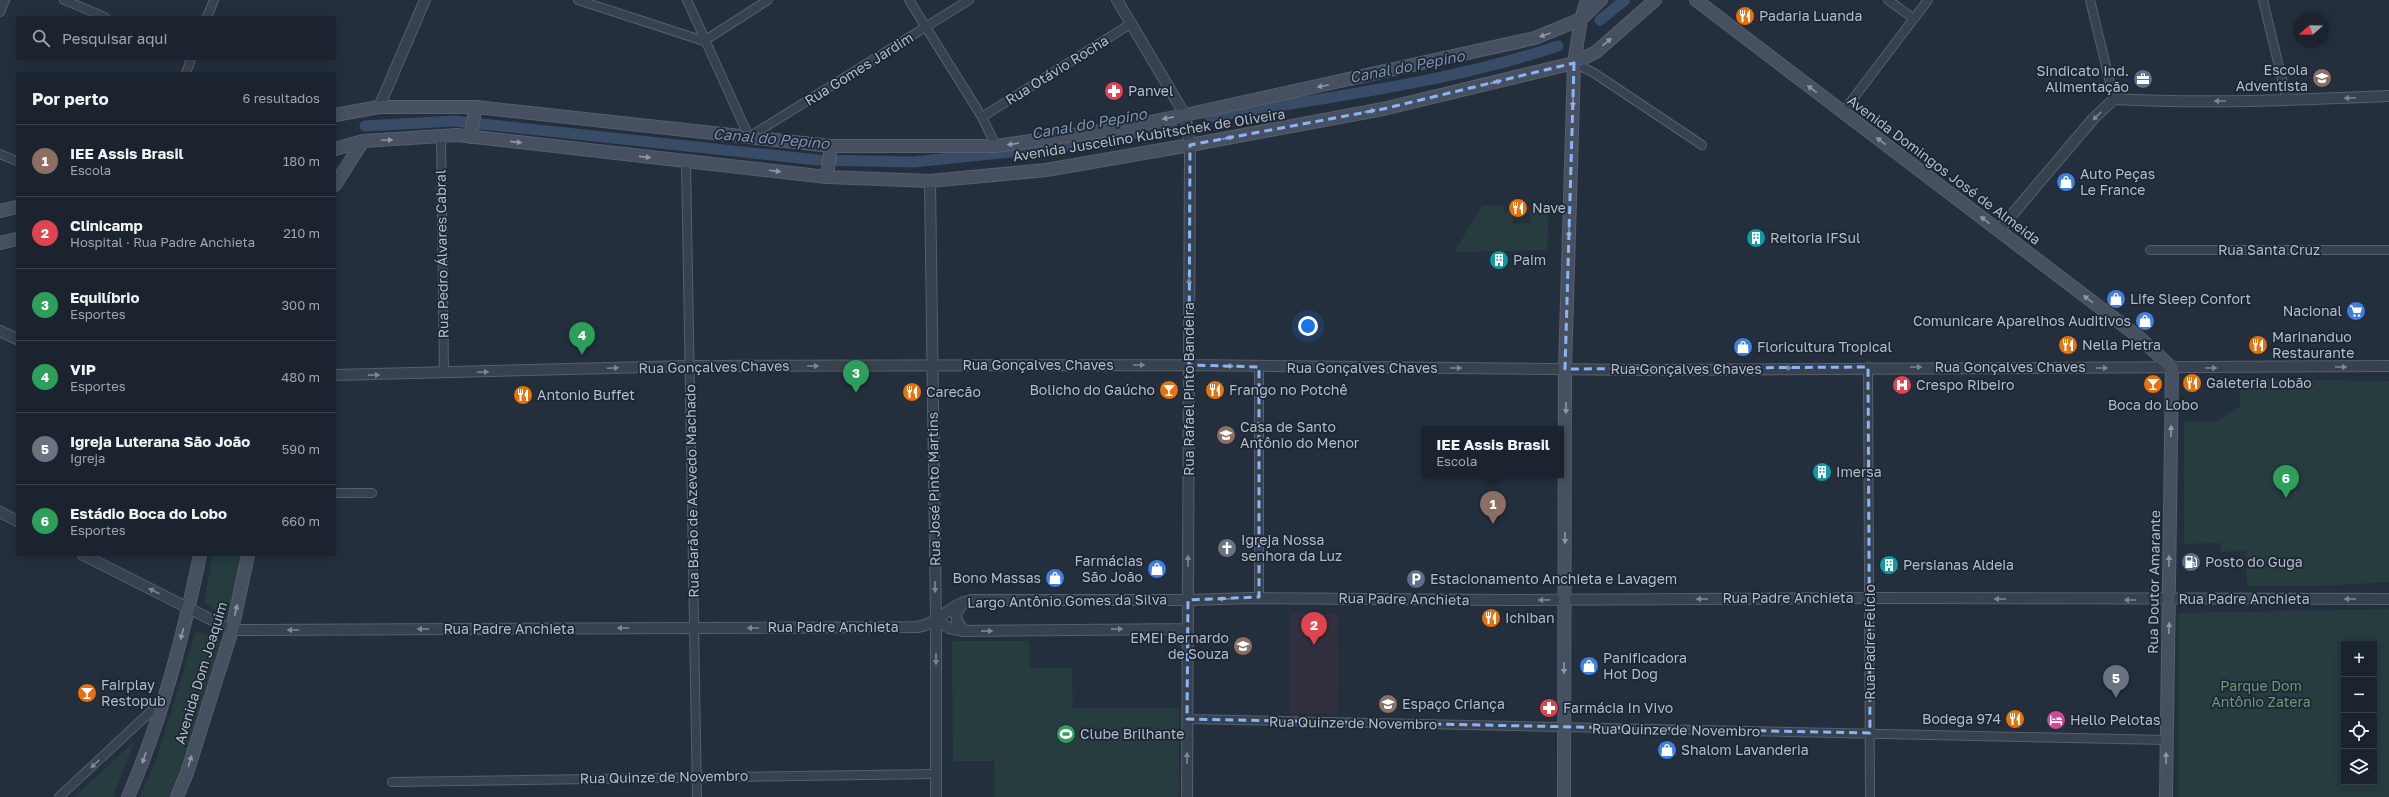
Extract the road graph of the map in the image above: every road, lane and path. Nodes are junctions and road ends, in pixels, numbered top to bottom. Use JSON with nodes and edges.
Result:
{"nodes":[{"id":1,"x":5,"y":0,"type":"edge"},
{"id":2,"x":64,"y":0,"type":"edge"},
{"id":3,"x":214,"y":0,"type":"edge"},
{"id":4,"x":425,"y":0,"type":"edge"},
{"id":5,"x":578,"y":0,"type":"edge"},
{"id":6,"x":687,"y":0,"type":"edge"},
{"id":7,"x":768,"y":0,"type":"edge"},
{"id":8,"x":909,"y":0,"type":"edge"},
{"id":9,"x":969,"y":0,"type":"edge"},
{"id":10,"x":1117,"y":0,"type":"edge"},
{"id":11,"x":1587,"y":0,"type":"edge"},
{"id":12,"x":1601,"y":0,"type":"edge"},
{"id":13,"x":1655,"y":0,"type":"edge"},
{"id":14,"x":1696,"y":0,"type":"edge"},
{"id":15,"x":1888,"y":0,"type":"edge"},
{"id":16,"x":1928,"y":0,"type":"edge"},
{"id":17,"x":2090,"y":0,"type":"edge"},
{"id":18,"x":2263,"y":0,"type":"edge"},
{"id":19,"x":0,"y":12,"type":"edge"},
{"id":20,"x":104,"y":16,"type":"edge"},
{"id":21,"x":207,"y":16,"type":"edge"},
{"id":22,"x":1912,"y":18,"type":"junction"},
{"id":23,"x":1581,"y":19,"type":"junction"},
{"id":24,"x":1132,"y":23,"type":"junction"},
{"id":25,"x":926,"y":27,"type":"junction"},
{"id":26,"x":704,"y":41,"type":"junction"},
{"id":27,"x":191,"y":60,"type":"edge"},
{"id":28,"x":1574,"y":63,"type":"junction"},
{"id":29,"x":186,"y":72,"type":"edge"},
{"id":30,"x":2389,"y":96,"type":"edge"},
{"id":31,"x":2114,"y":99,"type":"junction"},
{"id":32,"x":2287,"y":100,"type":"junction"},
{"id":33,"x":379,"y":107,"type":"junction"},
{"id":34,"x":475,"y":111,"type":"junction"},
{"id":35,"x":1843,"y":112,"type":"junction"},
{"id":36,"x":336,"y":115,"type":"edge"},
{"id":37,"x":1185,"y":115,"type":"junction"},
{"id":38,"x":982,"y":118,"type":"junction"},
{"id":39,"x":471,"y":133,"type":"junction"},
{"id":40,"x":441,"y":136,"type":"junction"},
{"id":41,"x":749,"y":137,"type":"junction"},
{"id":42,"x":363,"y":141,"type":"junction"},
{"id":43,"x":1190,"y":145,"type":"junction"},
{"id":44,"x":1702,"y":145,"type":"dead end"},
{"id":45,"x":996,"y":146,"type":"junction"},
{"id":46,"x":336,"y":149,"type":"edge"},
{"id":47,"x":831,"y":150,"type":"junction"},
{"id":48,"x":0,"y":154,"type":"edge"},
{"id":49,"x":16,"y":161,"type":"edge"},
{"id":50,"x":686,"y":161,"type":"junction"},
{"id":51,"x":828,"y":174,"type":"junction"},
{"id":52,"x":930,"y":181,"type":"junction"},
{"id":53,"x":336,"y":183,"type":"edge"},
{"id":54,"x":16,"y":207,"type":"edge"},
{"id":55,"x":0,"y":211,"type":"edge"},
{"id":56,"x":1999,"y":230,"type":"junction"},
{"id":57,"x":16,"y":239,"type":"edge"},
{"id":58,"x":0,"y":243,"type":"edge"},
{"id":59,"x":2150,"y":250,"type":"dead end"},
{"id":60,"x":2389,"y":250,"type":"edge"},
{"id":61,"x":0,"y":331,"type":"edge"},
{"id":62,"x":16,"y":339,"type":"edge"},
{"id":63,"x":1189,"y":365,"type":"junction"},
{"id":64,"x":690,"y":366,"type":"junction"},
{"id":65,"x":932,"y":366,"type":"junction"},
{"id":66,"x":2389,"y":366,"type":"edge"},
{"id":67,"x":1259,"y":367,"type":"junction"},
{"id":68,"x":1868,"y":367,"type":"junction"},
{"id":69,"x":2172,"y":368,"type":"junction"},
{"id":70,"x":1565,"y":369,"type":"junction"},
{"id":71,"x":444,"y":373,"type":"junction"},
{"id":72,"x":336,"y":375,"type":"edge"},
{"id":73,"x":336,"y":493,"type":"edge"},
{"id":74,"x":372,"y":493,"type":"dead end"},
{"id":75,"x":0,"y":512,"type":"edge"},
{"id":76,"x":16,"y":520,"type":"edge"},
{"id":77,"x":85,"y":556,"type":"edge"},
{"id":78,"x":200,"y":556,"type":"edge"},
{"id":79,"x":248,"y":556,"type":"edge"},
{"id":80,"x":1259,"y":598,"type":"junction"},
{"id":81,"x":1870,"y":598,"type":"junction"},
{"id":82,"x":1564,"y":599,"type":"junction"},
{"id":83,"x":2389,"y":599,"type":"edge"},
{"id":84,"x":1188,"y":600,"type":"junction"},
{"id":85,"x":2169,"y":600,"type":"junction"},
{"id":86,"x":964,"y":602,"type":"junction"},
{"id":87,"x":189,"y":609,"type":"junction"},
{"id":88,"x":947,"y":610,"type":"joint"},
{"id":89,"x":936,"y":620,"type":"junction"},
{"id":90,"x":694,"y":628,"type":"junction"},
{"id":91,"x":1187,"y":629,"type":"junction"},
{"id":92,"x":232,"y":630,"type":"junction"},
{"id":93,"x":964,"y":631,"type":"junction"},
{"id":94,"x":164,"y":699,"type":"junction"},
{"id":95,"x":1187,"y":719,"type":"junction"},
{"id":96,"x":1564,"y":728,"type":"junction"},
{"id":97,"x":1870,"y":733,"type":"junction"},
{"id":98,"x":2166,"y":740,"type":"junction"},
{"id":99,"x":936,"y":774,"type":"junction"},
{"id":100,"x":696,"y":776,"type":"junction"},
{"id":101,"x":392,"y":782,"type":"dead end"},
{"id":102,"x":59,"y":797,"type":"edge"},
{"id":103,"x":128,"y":797,"type":"edge"},
{"id":104,"x":176,"y":797,"type":"edge"},
{"id":105,"x":697,"y":797,"type":"edge"},
{"id":106,"x":936,"y":797,"type":"edge"},
{"id":107,"x":1187,"y":797,"type":"edge"},
{"id":108,"x":1564,"y":797,"type":"edge"},
{"id":109,"x":1870,"y":797,"type":"edge"},
{"id":110,"x":2166,"y":797,"type":"edge"}],
"edges":[{"from":1,"to":19,"type":"street"},
{"from":2,"to":20,"type":"street"},
{"from":3,"to":21,"type":"street"},
{"from":4,"to":33,"type":"street"},
{"from":5,"to":26,"type":"street"},
{"from":6,"to":26,"type":"street"},
{"from":7,"to":26,"type":"street"},
{"from":8,"to":25,"type":"street"},
{"from":9,"to":25,"type":"street","name":"Rua Gomes Jardim"},
{"from":10,"to":24,"type":"street","name":"Rua Rafael Pinto Bandeira"},
{"from":11,"to":23,"type":"main road"},
{"from":12,"to":23,"type":"main road","name":"Avenida Juscelino Kubitschek de Oliveira"},
{"from":28,"to":13,"type":"main road","name":"Avenida Juscelino Kubitschek de Oliveira","one_way":true},
{"from":35,"to":14,"type":"main road","name":"Avenida Domingos José de Almeida","one_way":true},
{"from":15,"to":22,"type":"street"},
{"from":16,"to":22,"type":"street"},
{"from":17,"to":31,"type":"street"},
{"from":18,"to":32,"type":"street"},
{"from":22,"to":35,"type":"street"},
{"from":23,"to":28,"type":"main road"},
{"from":23,"to":37,"type":"main road","name":"Avenida Juscelino Kubitschek de Oliveira","one_way":true},
{"from":24,"to":37,"type":"street","name":"Rua Rafael Pinto Bandeira"},
{"from":24,"to":38,"type":"street","name":"Rua Otávio Rocha"},
{"from":25,"to":38,"type":"street"},
{"from":25,"to":41,"type":"street","name":"Rua Gomes Jardim"},
{"from":26,"to":41,"type":"street"},
{"from":27,"to":29,"type":"street"},
{"from":43,"to":28,"type":"main road","name":"Avenida Juscelino Kubitschek de Oliveira","one_way":true},
{"from":28,"to":44,"type":"street"},
{"from":28,"to":70,"type":"main road","one_way":true},
{"from":30,"to":32,"type":"street","one_way":true},
{"from":32,"to":31,"type":"street","one_way":true},
{"from":31,"to":56,"type":"street","one_way":true},
{"from":33,"to":34,"type":"main road","name":"Avenida Juscelino Kubitschek de Oliveira"},
{"from":33,"to":36,"type":"main road","name":"Avenida Juscelino Kubitschek de Oliveira"},
{"from":34,"to":39,"type":"main road"},
{"from":34,"to":41,"type":"main road","name":"Avenida Juscelino Kubitschek de Oliveira"},
{"from":56,"to":35,"type":"main road","name":"Avenida Domingos José de Almeida","one_way":true},
{"from":37,"to":43,"type":"street","name":"Rua Rafael Pinto Bandeira"},
{"from":37,"to":45,"type":"main road","name":"Avenida Juscelino Kubitschek de Oliveira","one_way":true},
{"from":38,"to":45,"type":"street"},
{"from":39,"to":40,"type":"main road","name":"Avenida Juscelino Kubitschek de Oliveira"},
{"from":39,"to":50,"type":"main road","name":"Avenida Juscelino Kubitschek de Oliveira","one_way":true},
{"from":42,"to":40,"type":"main road","name":"Avenida Juscelino Kubitschek de Oliveira","one_way":true},
{"from":40,"to":71,"type":"street","name":"Rua Pedro Álvares Cabral"},
{"from":41,"to":47,"type":"main road","name":"Avenida Juscelino Kubitschek de Oliveira"},
{"from":42,"to":46,"type":"main road","name":"Avenida Juscelino Kubitschek de Oliveira"},
{"from":42,"to":53,"type":"main road"},
{"from":43,"to":52,"type":"main road","name":"Avenida Juscelino Kubitschek de Oliveira"},
{"from":63,"to":43,"type":"street","name":"Rua Rafael Pinto Bandeira","one_way":true},
{"from":45,"to":47,"type":"main road","name":"Avenida Juscelino Kubitschek de Oliveira"},
{"from":47,"to":51,"type":"main road"},
{"from":48,"to":49,"type":"street"},
{"from":50,"to":51,"type":"main road","name":"Avenida Juscelino Kubitschek de Oliveira","one_way":true},
{"from":50,"to":64,"type":"street","name":"Rua Barão de Azevedo Machado"},
{"from":51,"to":52,"type":"main road","name":"Avenida Juscelino Kubitschek de Oliveira"},
{"from":52,"to":65,"type":"street","name":"Rua José Pinto Martins"},
{"from":54,"to":55,"type":"main road"},
{"from":69,"to":56,"type":"main road","name":"Avenida Domingos José de Almeida","one_way":true},
{"from":57,"to":58,"type":"main road"},
{"from":59,"to":60,"type":"street","name":"Rua Santa Cruz"},
{"from":61,"to":62,"type":"street"},
{"from":65,"to":63,"type":"street","name":"Rua Gonçalves Chaves","one_way":true},
{"from":63,"to":67,"type":"street","name":"Rua Gonçalves Chaves","one_way":true},
{"from":84,"to":63,"type":"street","name":"Rua Rafael Pinto Bandeira","one_way":true},
{"from":64,"to":65,"type":"street","name":"Rua Gonçalves Chaves","one_way":true},
{"from":71,"to":64,"type":"street","name":"Rua Gonçalves Chaves","one_way":true},
{"from":64,"to":90,"type":"street","name":"Rua Barão de Azevedo Machado"},
{"from":65,"to":89,"type":"street","name":"Rua José Pinto Martins","one_way":true},
{"from":69,"to":66,"type":"street","name":"Rua Gonçalves Chaves","one_way":true},
{"from":67,"to":70,"type":"street","name":"Rua Gonçalves Chaves","one_way":true},
{"from":67,"to":80,"type":"street"},
{"from":68,"to":69,"type":"street","name":"Rua Gonçalves Chaves","one_way":true},
{"from":70,"to":68,"type":"street","name":"Rua Gonçalves Chaves","one_way":true},
{"from":68,"to":81,"type":"street","name":"Rua Padre Felício"},
{"from":85,"to":69,"type":"main road","name":"Rua Doutor Amarante","one_way":true},
{"from":70,"to":82,"type":"main road","one_way":true},
{"from":72,"to":71,"type":"street","name":"Rua Gonçalves Chaves","one_way":true},
{"from":73,"to":74,"type":"street"},
{"from":75,"to":76,"type":"street"},
{"from":87,"to":77,"type":"street","name":"Rua Padre Anchieta","one_way":true},
{"from":78,"to":87,"type":"main road","name":"Avenida Dom Joaquim"},
{"from":92,"to":79,"type":"main road","name":"Avenida Dom Joaquim","one_way":true},
{"from":82,"to":80,"type":"street","name":"Rua Padre Anchieta","one_way":true},
{"from":80,"to":84,"type":"street","name":"Rua Padre Anchieta","one_way":true},
{"from":81,"to":82,"type":"street","name":"Rua Padre Anchieta","one_way":true},
{"from":85,"to":81,"type":"street","name":"Rua Padre Anchieta","one_way":true},
{"from":81,"to":97,"type":"street","name":"Rua Padre Felício"},
{"from":82,"to":96,"type":"main road","one_way":true},
{"from":83,"to":85,"type":"street","name":"Rua Padre Anchieta","one_way":true},
{"from":84,"to":86,"type":"street","name":"Largo Antônio Gomes da Silva"},
{"from":84,"to":91,"type":"street","name":"Rua Rafael Pinto Bandeira"},
{"from":98,"to":85,"type":"main road","name":"Rua Doutor Amarante","one_way":true},
{"from":86,"to":88,"type":"street","name":"Largo Antônio Gomes da Silva"},
{"from":86,"to":93,"type":"street"},
{"from":87,"to":92,"type":"street","name":"Rua Padre Anchieta"},
{"from":87,"to":94,"type":"main road","name":"Avenida Dom Joaquim","one_way":true},
{"from":88,"to":89,"type":"street","name":"Rua Padre Anchieta"},
{"from":89,"to":90,"type":"street","name":"Rua Padre Anchieta","one_way":true},
{"from":89,"to":93,"type":"street","name":"Largo Antônio Gomes da Silva"},
{"from":89,"to":99,"type":"street","name":"Rua José Pinto Martins","one_way":true},
{"from":90,"to":92,"type":"street","name":"Rua Padre Anchieta","one_way":true},
{"from":90,"to":100,"type":"street","name":"Rua Barão de Azevedo Machado"},
{"from":93,"to":91,"type":"street","name":"Largo Antônio Gomes da Silva","one_way":true},
{"from":91,"to":95,"type":"street","name":"Rua Rafael Pinto Bandeira"},
{"from":104,"to":92,"type":"main road","name":"Avenida Dom Joaquim","one_way":true},
{"from":94,"to":102,"type":"street","one_way":true},
{"from":94,"to":103,"type":"main road","name":"Avenida Dom Joaquim","one_way":true},
{"from":95,"to":96,"type":"street","name":"Rua Quinze de Novembro"},
{"from":107,"to":95,"type":"street","name":"Rua Rafael Pinto Bandeira","one_way":true},
{"from":96,"to":97,"type":"street","name":"Rua Quinze de Novembro"},
{"from":96,"to":108,"type":"main road"},
{"from":97,"to":98,"type":"street","name":"Rua Quinze de Novembro"},
{"from":97,"to":109,"type":"street","name":"Rua Padre Felício"},
{"from":110,"to":98,"type":"main road","name":"Rua Doutor Amarante","one_way":true},
{"from":99,"to":100,"type":"street","name":"Rua Quinze de Novembro"},
{"from":99,"to":106,"type":"street","name":"Rua José Pinto Martins"},
{"from":100,"to":101,"type":"street","name":"Rua Quinze de Novembro"},
{"from":100,"to":105,"type":"street","name":"Rua Barão de Azevedo Machado"}]}
